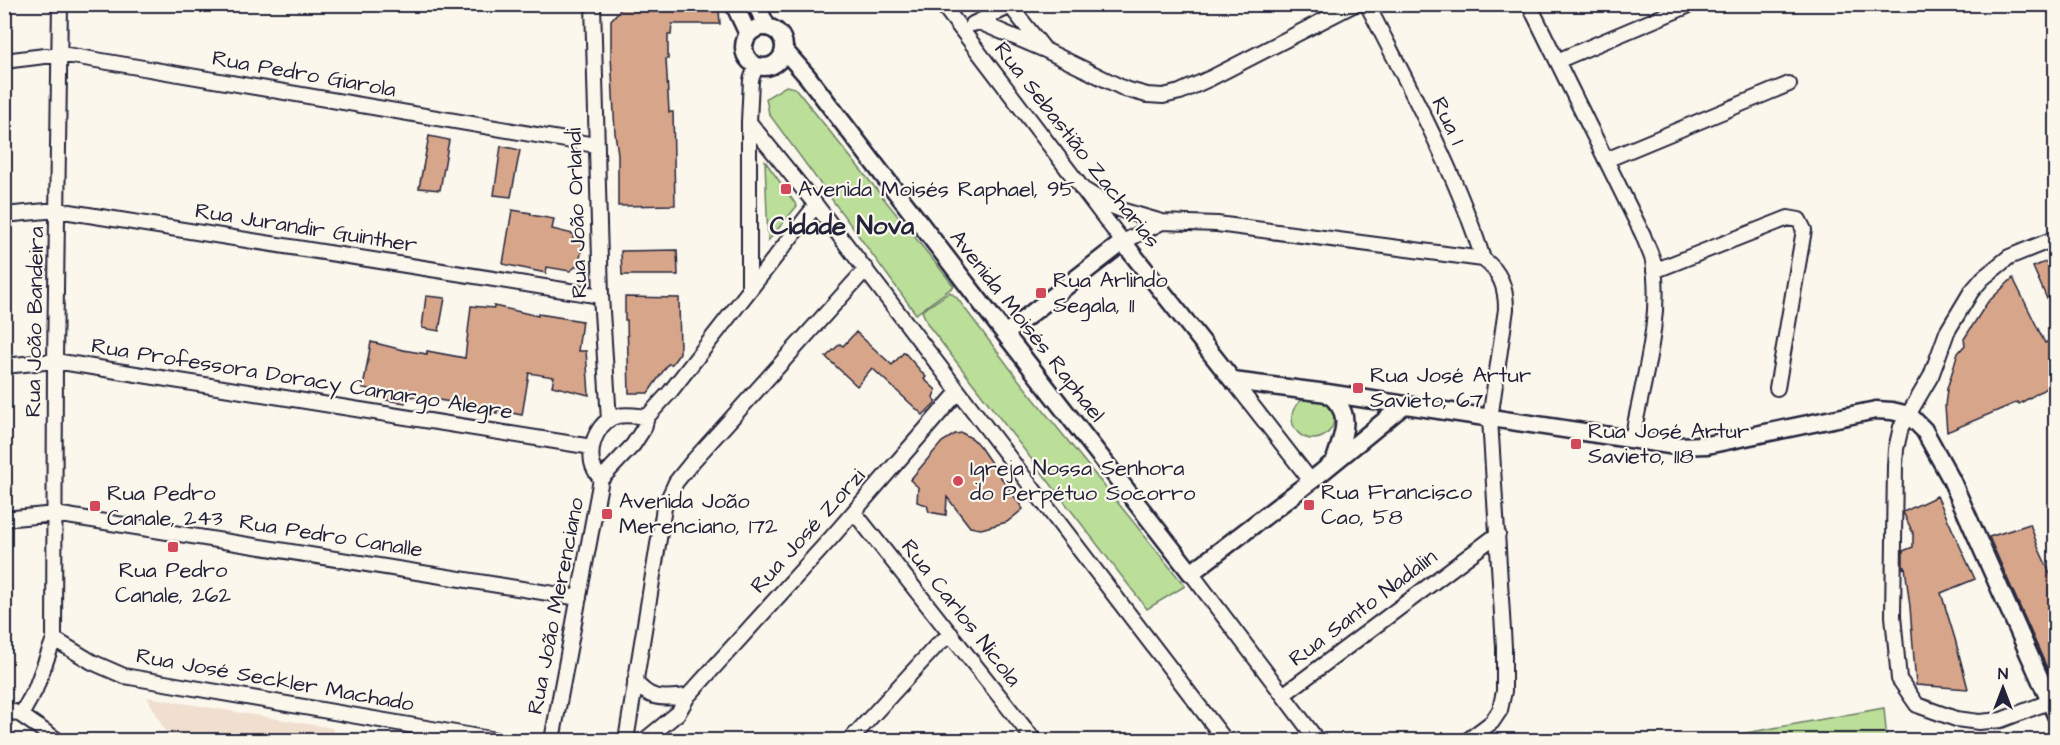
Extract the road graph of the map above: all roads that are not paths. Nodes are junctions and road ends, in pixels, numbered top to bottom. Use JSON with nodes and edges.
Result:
{"nodes":[{"id":1,"x":60,"y":4,"type":"edge"},
{"id":2,"x":593,"y":4,"type":"edge"},
{"id":3,"x":734,"y":4,"type":"edge"},
{"id":4,"x":756,"y":4,"type":"edge"},
{"id":5,"x":942,"y":4,"type":"edge"},
{"id":6,"x":1355,"y":4,"type":"edge"},
{"id":7,"x":1367,"y":4,"type":"edge"},
{"id":8,"x":1529,"y":4,"type":"edge"},
{"id":9,"x":1692,"y":4,"type":"edge"},
{"id":10,"x":1013,"y":6,"type":"edge"},
{"id":11,"x":979,"y":22,"type":"junction"},
{"id":12,"x":767,"y":27,"type":"junction"},
{"id":13,"x":960,"y":28,"type":"junction"},
{"id":14,"x":748,"y":34,"type":"junction"},
{"id":15,"x":784,"y":50,"type":"junction"},
{"id":16,"x":1045,"y":50,"type":"junction"},
{"id":17,"x":61,"y":54,"type":"junction"},
{"id":18,"x":4,"y":61,"type":"edge"},
{"id":19,"x":1557,"y":61,"type":"junction"},
{"id":20,"x":756,"y":66,"type":"junction"},
{"id":21,"x":1789,"y":84,"type":"dead end"},
{"id":22,"x":748,"y":122,"type":"junction"},
{"id":23,"x":595,"y":146,"type":"junction"},
{"id":24,"x":1606,"y":160,"type":"junction"},
{"id":25,"x":1081,"y":188,"type":"junction"},
{"id":26,"x":816,"y":205,"type":"junction"},
{"id":27,"x":57,"y":210,"type":"junction"},
{"id":28,"x":4,"y":215,"type":"edge"},
{"id":29,"x":1162,"y":222,"type":"junction"},
{"id":30,"x":2055,"y":238,"type":"edge"},
{"id":31,"x":1123,"y":242,"type":"junction"},
{"id":32,"x":1483,"y":259,"type":"junction"},
{"id":33,"x":866,"y":269,"type":"junction"},
{"id":34,"x":1654,"y":271,"type":"junction"},
{"id":35,"x":749,"y":289,"type":"junction"},
{"id":36,"x":601,"y":296,"type":"junction"},
{"id":37,"x":1005,"y":334,"type":"junction"},
{"id":38,"x":55,"y":361,"type":"junction"},
{"id":39,"x":4,"y":366,"type":"edge"},
{"id":40,"x":1233,"y":381,"type":"junction"},
{"id":41,"x":1777,"y":388,"type":"dead end"},
{"id":42,"x":958,"y":392,"type":"junction"},
{"id":43,"x":1326,"y":393,"type":"junction"},
{"id":44,"x":1404,"y":405,"type":"junction"},
{"id":45,"x":1909,"y":414,"type":"junction"},
{"id":46,"x":647,"y":417,"type":"junction"},
{"id":47,"x":1490,"y":419,"type":"junction"},
{"id":48,"x":609,"y":420,"type":"junction"},
{"id":49,"x":1632,"y":440,"type":"junction"},
{"id":50,"x":592,"y":447,"type":"junction"},
{"id":51,"x":1335,"y":460,"type":"junction"},
{"id":52,"x":601,"y":479,"type":"junction"},
{"id":53,"x":1311,"y":481,"type":"junction"},
{"id":54,"x":854,"y":512,"type":"junction"},
{"id":55,"x":55,"y":514,"type":"junction"},
{"id":56,"x":4,"y":519,"type":"edge"},
{"id":57,"x":1498,"y":534,"type":"junction"},
{"id":58,"x":1191,"y":573,"type":"junction"},
{"id":59,"x":579,"y":598,"type":"junction"},
{"id":60,"x":951,"y":634,"type":"junction"},
{"id":61,"x":54,"y":639,"type":"junction"},
{"id":62,"x":635,"y":681,"type":"junction"},
{"id":63,"x":1283,"y":695,"type":"junction"},
{"id":64,"x":688,"y":696,"type":"junction"},
{"id":65,"x":4,"y":708,"type":"edge"},
{"id":66,"x":2052,"y":708,"type":"edge"},
{"id":67,"x":21,"y":715,"type":"junction"},
{"id":68,"x":469,"y":738,"type":"edge"},
{"id":69,"x":57,"y":741,"type":"edge"},
{"id":70,"x":496,"y":741,"type":"edge"},
{"id":71,"x":552,"y":741,"type":"edge"},
{"id":72,"x":626,"y":741,"type":"edge"},
{"id":73,"x":645,"y":741,"type":"edge"},
{"id":74,"x":850,"y":741,"type":"edge"},
{"id":75,"x":1034,"y":741,"type":"edge"},
{"id":76,"x":1225,"y":741,"type":"edge"},
{"id":77,"x":1317,"y":741,"type":"edge"},
{"id":78,"x":1468,"y":741,"type":"edge"}],
"edges":[{"from":1,"to":17,"type":"street","name":"Rua João Bandeira"},
{"from":2,"to":23,"type":"street","name":"Rua João Orlandi"},
{"from":3,"to":14,"type":"street"},
{"from":4,"to":12,"type":"street"},
{"from":5,"to":13,"type":"street","name":"Rua Sebastião Zacharias"},
{"from":6,"to":16,"type":"street"},
{"from":7,"to":32,"type":"street","name":"Rua 1"},
{"from":8,"to":19,"type":"street"},
{"from":9,"to":19,"type":"street"},
{"from":10,"to":11,"type":"street"},
{"from":10,"to":16,"type":"street"},
{"from":11,"to":13,"type":"street"},
{"from":11,"to":16,"type":"street"},
{"from":12,"to":14,"type":"street"},
{"from":12,"to":15,"type":"street"},
{"from":13,"to":25,"type":"street","name":"Rua Sebastião Zacharias"},
{"from":14,"to":20,"type":"street"},
{"from":15,"to":20,"type":"street"},
{"from":15,"to":37,"type":"street","name":"Avenida Moisés Raphael"},
{"from":17,"to":18,"type":"street","name":"Rua Pedro Giarola"},
{"from":17,"to":23,"type":"street","name":"Rua Pedro Giarola"},
{"from":17,"to":27,"type":"street","name":"Rua João Bandeira"},
{"from":19,"to":24,"type":"street"},
{"from":20,"to":22,"type":"street"},
{"from":21,"to":24,"type":"street"},
{"from":22,"to":26,"type":"street"},
{"from":22,"to":35,"type":"street"},
{"from":23,"to":36,"type":"street","name":"Rua João Orlandi"},
{"from":24,"to":34,"type":"street"},
{"from":25,"to":29,"type":"street"},
{"from":25,"to":31,"type":"street","name":"Rua Sebastião Zacharias"},
{"from":26,"to":33,"type":"street"},
{"from":26,"to":35,"type":"street","name":"Rua João Merenciano"},
{"from":27,"to":28,"type":"street","name":"Rua Jurandir Guinther"},
{"from":27,"to":36,"type":"street","name":"Rua Jurandir Guinther"},
{"from":27,"to":38,"type":"street","name":"Rua João Bandeira"},
{"from":29,"to":31,"type":"street"},
{"from":29,"to":32,"type":"street"},
{"from":30,"to":45,"type":"street"},
{"from":31,"to":37,"type":"street"},
{"from":31,"to":40,"type":"street","name":"Rua Sebastião Zacharias"},
{"from":32,"to":47,"type":"street"},
{"from":33,"to":42,"type":"street"},
{"from":33,"to":62,"type":"street"},
{"from":34,"to":41,"type":"street"},
{"from":34,"to":49,"type":"street"},
{"from":35,"to":46,"type":"street","name":"Rua João Merenciano"},
{"from":36,"to":48,"type":"street","name":"Rua João Orlandi"},
{"from":37,"to":58,"type":"street","name":"Avenida Moisés Raphael"},
{"from":38,"to":39,"type":"street","name":"Rua Professora Doracy Camargo Alegre"},
{"from":38,"to":50,"type":"street","name":"Rua Professora Doracy Camargo Alegre"},
{"from":38,"to":55,"type":"street","name":"Rua João Bandeira"},
{"from":40,"to":43,"type":"street"},
{"from":40,"to":53,"type":"street","name":"Rua Sebastião Zacharias"},
{"from":42,"to":54,"type":"street","name":"Rua José Zorzi"},
{"from":42,"to":76,"type":"street"},
{"from":43,"to":44,"type":"street"},
{"from":43,"to":51,"type":"street"},
{"from":44,"to":47,"type":"street"},
{"from":44,"to":51,"type":"street"},
{"from":45,"to":49,"type":"street"},
{"from":45,"to":66,"type":"street"},
{"from":45,"to":66,"type":"street"},
{"from":46,"to":48,"type":"street"},
{"from":46,"to":52,"type":"street","name":"Rua João Merenciano"},
{"from":47,"to":49,"type":"street"},
{"from":47,"to":57,"type":"street"},
{"from":48,"to":50,"type":"street"},
{"from":50,"to":52,"type":"street","name":"Rua João Merenciano"},
{"from":51,"to":53,"type":"street"},
{"from":52,"to":59,"type":"street","name":"Rua João Merenciano"},
{"from":53,"to":58,"type":"street"},
{"from":54,"to":60,"type":"street","name":"Rua Carlos Nicola"},
{"from":54,"to":64,"type":"street","name":"Rua José Zorzi"},
{"from":55,"to":56,"type":"street","name":"Rua Pedro Canalle"},
{"from":55,"to":59,"type":"street","name":"Rua Pedro Canalle"},
{"from":55,"to":61,"type":"street","name":"Rua João Bandeira"},
{"from":57,"to":63,"type":"street","name":"Rua Santo Nadalin"},
{"from":57,"to":78,"type":"street"},
{"from":58,"to":63,"type":"street","name":"Avenida Moisés Raphael"},
{"from":59,"to":71,"type":"street","name":"Rua João Merenciano"},
{"from":60,"to":74,"type":"street"},
{"from":60,"to":75,"type":"street","name":"Rua Carlos Nicola"},
{"from":61,"to":67,"type":"street","name":"Rua João Bandeira"},
{"from":61,"to":68,"type":"street","name":"Rua José Seckler Machado"},
{"from":62,"to":64,"type":"street"},
{"from":62,"to":72,"type":"street"},
{"from":63,"to":77,"type":"street","name":"Avenida Moisés Raphael"},
{"from":64,"to":73,"type":"street","name":"Rua José Zorzi"},
{"from":65,"to":67,"type":"street"},
{"from":67,"to":69,"type":"street"},
{"from":68,"to":70,"type":"street","name":"Rua José Seckler Machado"}]}
